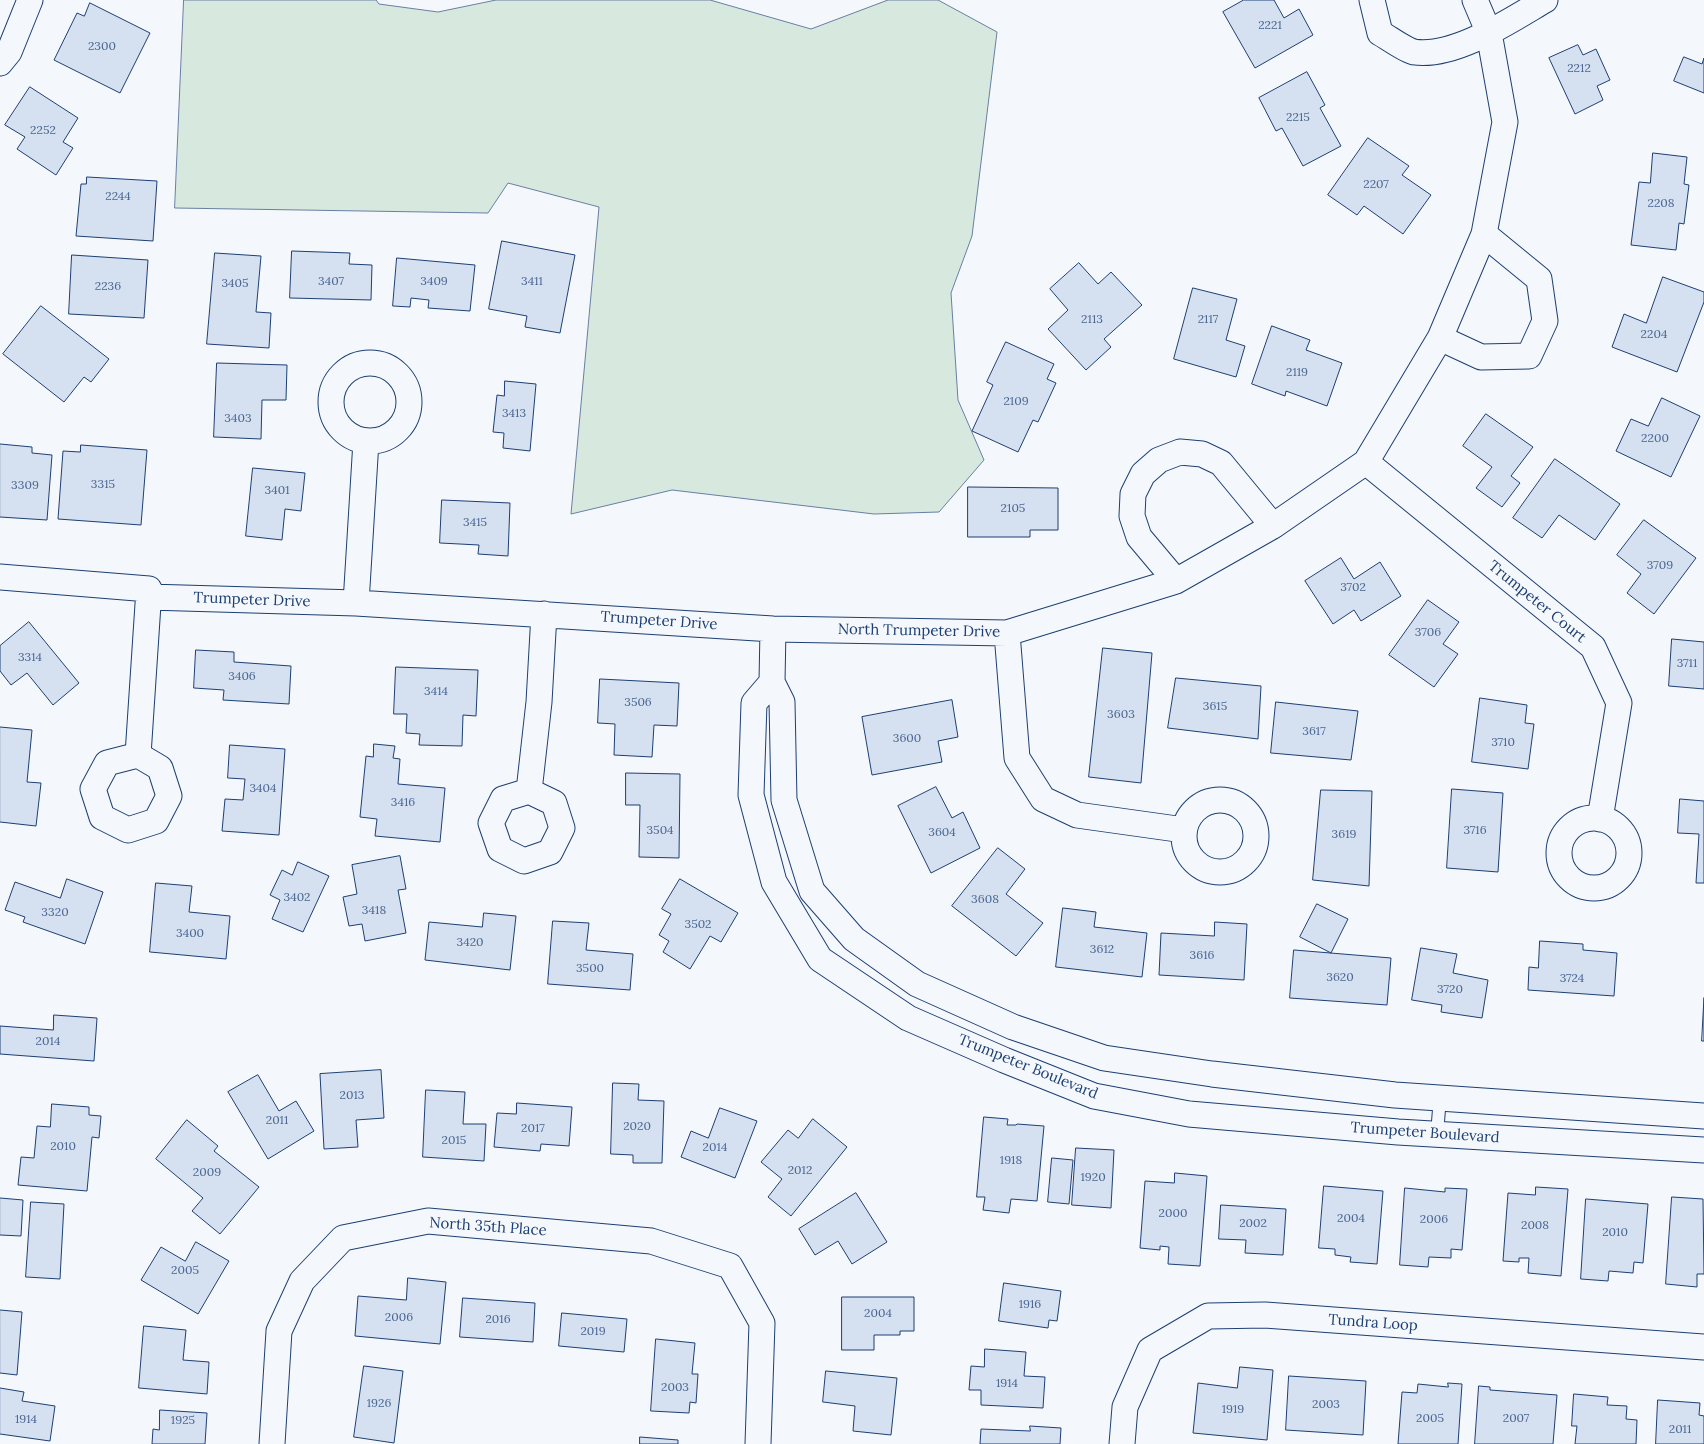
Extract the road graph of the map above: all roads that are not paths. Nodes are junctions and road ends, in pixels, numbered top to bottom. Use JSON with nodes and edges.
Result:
{"nodes":[{"id":1,"x":30,"y":0,"type":"edge"},
{"id":2,"x":1372,"y":0,"type":"edge"},
{"id":3,"x":1475,"y":0,"type":"edge"},
{"id":4,"x":1545,"y":0,"type":"edge"},
{"id":5,"x":1489,"y":33,"type":"junction"},
{"id":6,"x":0,"y":63,"type":"edge"},
{"id":7,"x":1484,"y":234,"type":"junction"},
{"id":8,"x":1440,"y":338,"type":"junction"},
{"id":9,"x":366,"y":441,"type":"dead end"},
{"id":10,"x":1366,"y":462,"type":"junction"},
{"id":11,"x":1273,"y":526,"type":"junction"},
{"id":12,"x":0,"y":577,"type":"edge"},
{"id":13,"x":1176,"y":581,"type":"junction"},
{"id":14,"x":148,"y":597,"type":"junction"},
{"id":15,"x":356,"y":603,"type":"junction"},
{"id":16,"x":544,"y":614,"type":"junction"},
{"id":17,"x":773,"y":629,"type":"junction"},
{"id":18,"x":1007,"y":633,"type":"junction"},
{"id":19,"x":772,"y":682,"type":"junction"},
{"id":20,"x":138,"y":755,"type":"dead end"},
{"id":21,"x":529,"y":791,"type":"dead end"},
{"id":22,"x":1600,"y":819,"type":"dead end"},
{"id":23,"x":1184,"y":830,"type":"dead end"},
{"id":24,"x":1440,"y":1097,"type":"junction"},
{"id":25,"x":1704,"y":1116,"type":"edge"},
{"id":26,"x":1437,"y":1134,"type":"junction"},
{"id":27,"x":1704,"y":1150,"type":"edge"},
{"id":28,"x":1704,"y":1347,"type":"edge"},
{"id":29,"x":272,"y":1444,"type":"edge"},
{"id":30,"x":758,"y":1444,"type":"edge"},
{"id":31,"x":1122,"y":1444,"type":"edge"}],
"edges":[{"from":1,"to":6,"type":"street"},
{"from":2,"to":5,"type":"street"},
{"from":3,"to":5,"type":"street","name":"North Trumpeter Drive"},
{"from":4,"to":5,"type":"street"},
{"from":5,"to":7,"type":"street","name":"North Trumpeter Drive"},
{"from":7,"to":8,"type":"street","name":"North Trumpeter Drive"},
{"from":7,"to":8,"type":"street"},
{"from":8,"to":10,"type":"street","name":"North Trumpeter Drive"},
{"from":9,"to":15,"type":"street"},
{"from":10,"to":11,"type":"street","name":"North Trumpeter Drive"},
{"from":10,"to":22,"type":"street","name":"Trumpeter Court"},
{"from":11,"to":13,"type":"street","name":"North Trumpeter Drive"},
{"from":11,"to":13,"type":"street"},
{"from":12,"to":14,"type":"street","name":"Trumpeter Drive"},
{"from":13,"to":18,"type":"street","name":"North Trumpeter Drive"},
{"from":14,"to":15,"type":"street","name":"Trumpeter Drive"},
{"from":14,"to":20,"type":"street"},
{"from":15,"to":16,"type":"street","name":"Trumpeter Drive"},
{"from":16,"to":17,"type":"street","name":"Trumpeter Drive"},
{"from":16,"to":21,"type":"street"},
{"from":17,"to":18,"type":"street","name":"North Trumpeter Drive"},
{"from":17,"to":19,"type":"street","name":"Trumpeter Boulevard"},
{"from":18,"to":23,"type":"street"},
{"from":19,"to":24,"type":"street","name":"Trumpeter Boulevard"},
{"from":19,"to":26,"type":"street","name":"Trumpeter Boulevard"},
{"from":24,"to":25,"type":"street","name":"Trumpeter Boulevard"},
{"from":24,"to":26,"type":"lane"},
{"from":26,"to":27,"type":"street","name":"Trumpeter Boulevard"},
{"from":28,"to":31,"type":"street","name":"Tundra Loop"},
{"from":29,"to":30,"type":"street","name":"North 35th Place"}]}
